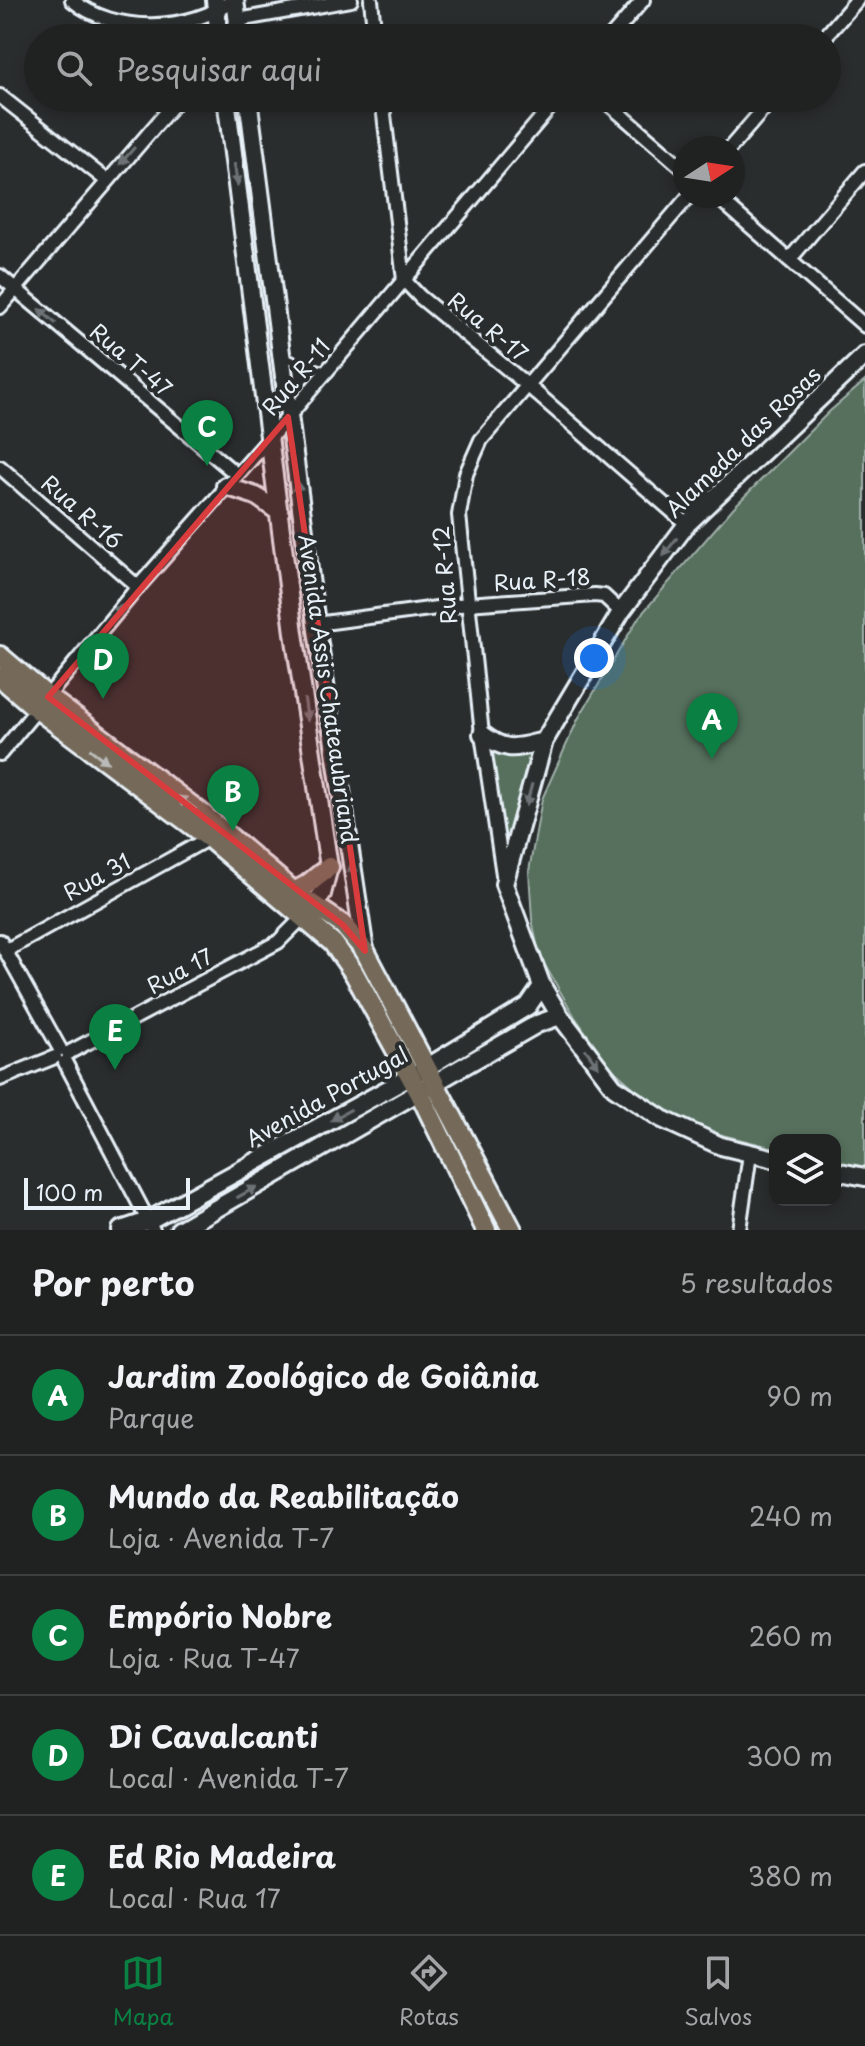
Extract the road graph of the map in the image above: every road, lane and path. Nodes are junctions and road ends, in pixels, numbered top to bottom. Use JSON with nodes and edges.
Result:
{"nodes":[{"id":1,"x":72,"y":0,"type":"edge"},
{"id":2,"x":234,"y":0,"type":"edge"},
{"id":3,"x":351,"y":0,"type":"edge"},
{"id":4,"x":371,"y":0,"type":"edge"},
{"id":5,"x":857,"y":0,"type":"edge"},
{"id":6,"x":638,"y":3,"type":"edge"},
{"id":7,"x":215,"y":6,"type":"edge"},
{"id":8,"x":238,"y":20,"type":"junction"},
{"id":9,"x":148,"y":24,"type":"edge"},
{"id":10,"x":172,"y":24,"type":"edge"},
{"id":11,"x":236,"y":24,"type":"edge"},
{"id":12,"x":238,"y":24,"type":"edge"},
{"id":13,"x":374,"y":24,"type":"edge"},
{"id":14,"x":621,"y":24,"type":"edge"},
{"id":15,"x":836,"y":24,"type":"edge"},
{"id":16,"x":0,"y":96,"type":"edge"},
{"id":17,"x":167,"y":112,"type":"edge"},
{"id":18,"x":225,"y":112,"type":"edge"},
{"id":19,"x":250,"y":112,"type":"edge"},
{"id":20,"x":384,"y":112,"type":"edge"},
{"id":21,"x":546,"y":112,"type":"edge"},
{"id":22,"x":618,"y":112,"type":"edge"},
{"id":23,"x":761,"y":112,"type":"edge"},
{"id":24,"x":740,"y":136,"type":"edge"},
{"id":25,"x":673,"y":160,"type":"edge"},
{"id":26,"x":865,"y":171,"type":"edge"},
{"id":27,"x":106,"y":180,"type":"junction"},
{"id":28,"x":679,"y":208,"type":"edge"},
{"id":29,"x":730,"y":208,"type":"edge"},
{"id":30,"x":789,"y":260,"type":"junction"},
{"id":31,"x":0,"y":276,"type":"edge"},
{"id":32,"x":404,"y":280,"type":"junction"},
{"id":33,"x":15,"y":289,"type":"junction"},
{"id":34,"x":0,"y":307,"type":"edge"},
{"id":35,"x":865,"y":326,"type":"edge"},
{"id":36,"x":280,"y":354,"type":"junction"},
{"id":37,"x":865,"y":355,"type":"edge"},
{"id":38,"x":327,"y":371,"type":"junction"},
{"id":39,"x":527,"y":385,"type":"junction"},
{"id":40,"x":288,"y":417,"type":"junction"},
{"id":41,"x":271,"y":437,"type":"junction"},
{"id":42,"x":0,"y":467,"type":"edge"},
{"id":43,"x":231,"y":480,"type":"junction"},
{"id":44,"x":280,"y":513,"type":"junction"},
{"id":45,"x":687,"y":524,"type":"junction"},
{"id":46,"x":138,"y":587,"type":"junction"},
{"id":47,"x":467,"y":604,"type":"junction"},
{"id":48,"x":621,"y":612,"type":"junction"},
{"id":49,"x":316,"y":624,"type":"junction"},
{"id":50,"x":0,"y":656,"type":"edge"},
{"id":51,"x":0,"y":677,"type":"edge"},
{"id":52,"x":43,"y":703,"type":"junction"},
{"id":53,"x":482,"y":734,"type":"junction"},
{"id":54,"x":544,"y":741,"type":"junction"},
{"id":55,"x":0,"y":754,"type":"edge"},
{"id":56,"x":209,"y":838,"type":"junction"},
{"id":57,"x":329,"y":867,"type":"junction"},
{"id":58,"x":504,"y":884,"type":"junction"},
{"id":59,"x":294,"y":892,"type":"junction"},
{"id":60,"x":308,"y":910,"type":"junction"},
{"id":61,"x":3,"y":946,"type":"edge"},
{"id":62,"x":365,"y":951,"type":"junction"},
{"id":63,"x":542,"y":986,"type":"junction"},
{"id":64,"x":528,"y":1006,"type":"junction"},
{"id":65,"x":560,"y":1016,"type":"junction"},
{"id":66,"x":537,"y":1024,"type":"junction"},
{"id":67,"x":58,"y":1054,"type":"junction"},
{"id":68,"x":424,"y":1076,"type":"junction"},
{"id":69,"x":0,"y":1079,"type":"edge"},
{"id":70,"x":420,"y":1094,"type":"junction"},
{"id":71,"x":750,"y":1154,"type":"junction"},
{"id":72,"x":769,"y":1158,"type":"edge"},
{"id":73,"x":841,"y":1172,"type":"edge"},
{"id":74,"x":865,"y":1177,"type":"edge"},
{"id":75,"x":150,"y":1225,"type":"edge"},
{"id":76,"x":121,"y":1230,"type":"edge"},
{"id":77,"x":179,"y":1230,"type":"edge"},
{"id":78,"x":486,"y":1230,"type":"edge"},
{"id":79,"x":512,"y":1230,"type":"edge"},
{"id":80,"x":739,"y":1230,"type":"edge"}],
"edges":[{"from":1,"to":9,"type":"street"},
{"from":2,"to":7,"type":"street"},
{"from":2,"to":8,"type":"main road"},
{"from":3,"to":8,"type":"street"},
{"from":4,"to":13,"type":"street"},
{"from":5,"to":15,"type":"street"},
{"from":6,"to":14,"type":"street"},
{"from":7,"to":10,"type":"street"},
{"from":8,"to":11,"type":"street"},
{"from":8,"to":12,"type":"main road"},
{"from":16,"to":27,"type":"street"},
{"from":17,"to":27,"type":"street","one_way":true},
{"from":18,"to":41,"type":"main road","name":"Avenida Assis Chateaubriand","one_way":true},
{"from":19,"to":36,"type":"main road","name":"Avenida Assis Chateaubriand"},
{"from":20,"to":32,"type":"street"},
{"from":21,"to":32,"type":"street","name":"Rua R-11"},
{"from":22,"to":25,"type":"street"},
{"from":23,"to":24,"type":"street"},
{"from":26,"to":30,"type":"street"},
{"from":27,"to":33,"type":"street"},
{"from":28,"to":39,"type":"street","name":"Rua R-12"},
{"from":29,"to":30,"type":"street"},
{"from":30,"to":35,"type":"street"},
{"from":31,"to":33,"type":"street","name":"Rua T-47"},
{"from":32,"to":38,"type":"street","name":"Rua R-11"},
{"from":32,"to":39,"type":"street","name":"Rua R-17"},
{"from":33,"to":34,"type":"street"},
{"from":43,"to":33,"type":"street","name":"Rua T-47","one_way":true},
{"from":36,"to":38,"type":"lane"},
{"from":36,"to":40,"type":"main road","name":"Avenida Assis Chateaubriand"},
{"from":37,"to":45,"type":"main road","name":"Alameda das Rosas"},
{"from":38,"to":40,"type":"street","name":"Rua R-11"},
{"from":39,"to":45,"type":"street","name":"Rua R-17"},
{"from":39,"to":47,"type":"street","name":"Rua R-12"},
{"from":40,"to":41,"type":"street","name":"Rua R-11"},
{"from":49,"to":40,"type":"main road","name":"Avenida Assis Chateaubriand","one_way":true},
{"from":41,"to":43,"type":"street","name":"Rua R-11"},
{"from":41,"to":44,"type":"main road","name":"Avenida Assis Chateaubriand"},
{"from":42,"to":46,"type":"street","name":"Rua R-16"},
{"from":43,"to":44,"type":"main road"},
{"from":43,"to":46,"type":"street","name":"Rua R-11"},
{"from":44,"to":57,"type":"main road","name":"Avenida Assis Chateaubriand","one_way":true},
{"from":45,"to":48,"type":"main road","name":"Alameda das Rosas","one_way":true},
{"from":52,"to":46,"type":"street","name":"Rua R-11","one_way":true},
{"from":47,"to":48,"type":"street","name":"Rua R-18"},
{"from":47,"to":49,"type":"street","name":"Rua R-18"},
{"from":47,"to":53,"type":"street","name":"Rua R-12"},
{"from":48,"to":54,"type":"main road","name":"Alameda das Rosas"},
{"from":62,"to":49,"type":"main road","name":"Avenida Assis Chateaubriand","one_way":true},
{"from":50,"to":52,"type":"main road"},
{"from":51,"to":52,"type":"main road"},
{"from":52,"to":55,"type":"street","name":"Rua R-11"},
{"from":52,"to":56,"type":"main road","one_way":true},
{"from":59,"to":52,"type":"main road","one_way":true},
{"from":53,"to":54,"type":"main road"},
{"from":53,"to":58,"type":"street","name":"Rua R-12"},
{"from":54,"to":58,"type":"main road","name":"Alameda das Rosas","one_way":true},
{"from":56,"to":60,"type":"main road"},
{"from":56,"to":61,"type":"street","name":"Rua 31"},
{"from":57,"to":59,"type":"main road"},
{"from":57,"to":60,"type":"main road","name":"Avenida Assis Chateaubriand"},
{"from":58,"to":63,"type":"main road"},
{"from":59,"to":60,"type":"main road"},
{"from":60,"to":62,"type":"main road"},
{"from":60,"to":67,"type":"street","name":"Rua 17"},
{"from":60,"to":68,"type":"main road","name":"Avenida Assis Chateaubriand"},
{"from":61,"to":67,"type":"street"},
{"from":62,"to":68,"type":"main road","name":"Avenida Assis Chateaubriand"},
{"from":63,"to":64,"type":"main road","name":"Avenida Portugal"},
{"from":63,"to":65,"type":"main road"},
{"from":64,"to":66,"type":"main road"},
{"from":64,"to":68,"type":"main road","name":"Avenida Portugal"},
{"from":65,"to":66,"type":"main road","name":"Avenida Portugal"},
{"from":65,"to":71,"type":"main road","one_way":true},
{"from":66,"to":68,"type":"main road","name":"Avenida Portugal"},
{"from":67,"to":69,"type":"street","name":"Rua 17"},
{"from":67,"to":75,"type":"street"},
{"from":68,"to":70,"type":"main road","name":"Avenida Assis Chateaubriand"},
{"from":68,"to":75,"type":"main road","name":"Avenida Portugal","one_way":true},
{"from":68,"to":79,"type":"main road","name":"Avenida Assis Chateaubriand"},
{"from":77,"to":70,"type":"main road","name":"Avenida Portugal","one_way":true},
{"from":70,"to":78,"type":"main road","name":"Avenida Assis Chateaubriand"},
{"from":71,"to":72,"type":"main road"},
{"from":71,"to":80,"type":"street"},
{"from":73,"to":74,"type":"main road"},
{"from":75,"to":76,"type":"main road","name":"Avenida Portugal"}]}
